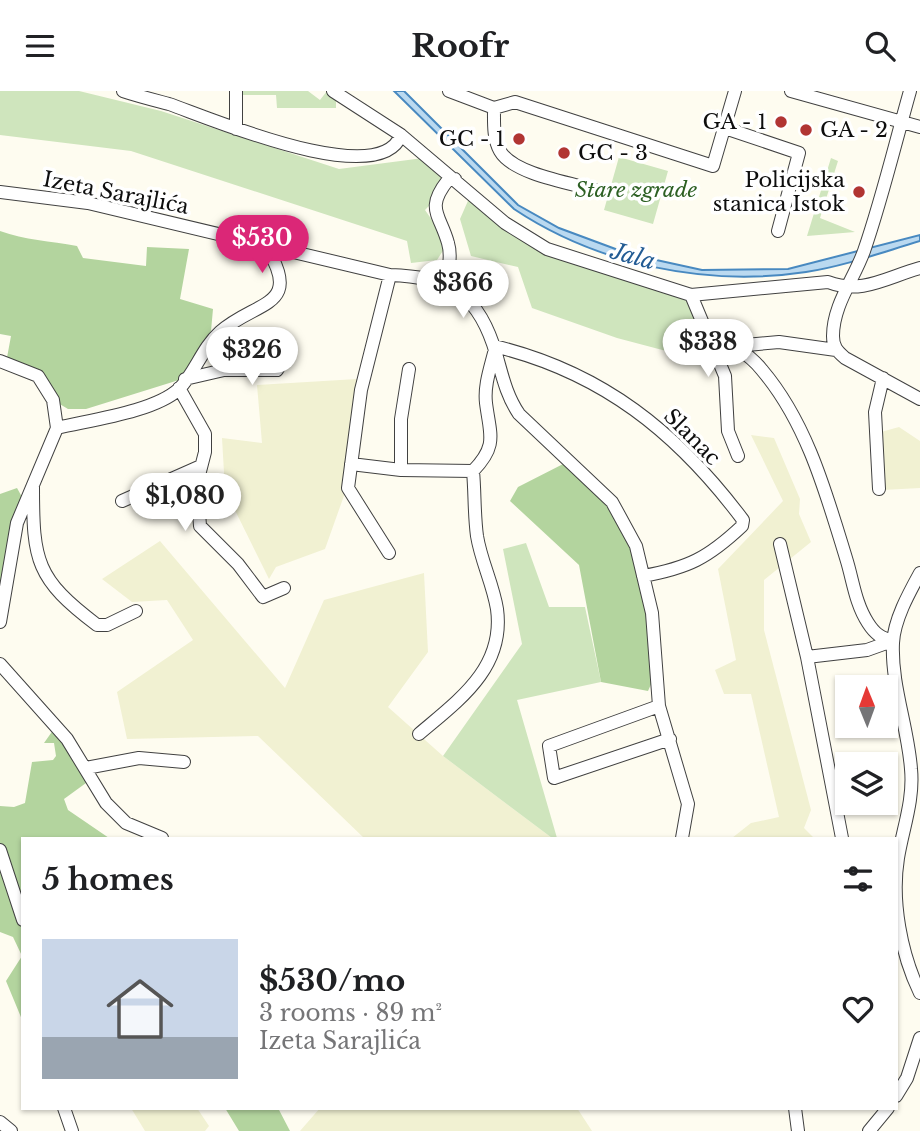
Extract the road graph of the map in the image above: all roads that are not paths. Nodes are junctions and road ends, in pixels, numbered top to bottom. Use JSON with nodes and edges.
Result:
{"nodes":[{"id":1,"x":123,"y":91,"type":"edge"},
{"id":2,"x":236,"y":91,"type":"edge"},
{"id":3,"x":333,"y":91,"type":"edge"},
{"id":4,"x":449,"y":91,"type":"edge"},
{"id":5,"x":735,"y":91,"type":"edge"},
{"id":6,"x":791,"y":91,"type":"edge"},
{"id":7,"x":910,"y":91,"type":"edge"},
{"id":8,"x":494,"y":108,"type":"junction"},
{"id":9,"x":902,"y":122,"type":"junction"},
{"id":10,"x":920,"y":127,"type":"edge"},
{"id":11,"x":726,"y":128,"type":"junction"},
{"id":12,"x":236,"y":129,"type":"junction"},
{"id":13,"x":401,"y":135,"type":"junction"},
{"id":14,"x":455,"y":179,"type":"junction"},
{"id":15,"x":595,"y":190,"type":"dead end"},
{"id":16,"x":0,"y":192,"type":"edge"},
{"id":17,"x":778,"y":232,"type":"dead end"},
{"id":18,"x":265,"y":245,"type":"junction"},
{"id":19,"x":920,"y":268,"type":"edge"},
{"id":20,"x":390,"y":275,"type":"junction"},
{"id":21,"x":446,"y":283,"type":"junction"},
{"id":22,"x":845,"y":289,"type":"junction"},
{"id":23,"x":691,"y":295,"type":"junction"},
{"id":24,"x":705,"y":332,"type":"junction"},
{"id":25,"x":735,"y":346,"type":"junction"},
{"id":26,"x":494,"y":350,"type":"junction"},
{"id":27,"x":835,"y":350,"type":"junction"},
{"id":28,"x":288,"y":352,"type":"dead end"},
{"id":29,"x":0,"y":361,"type":"edge"},
{"id":30,"x":409,"y":369,"type":"dead end"},
{"id":31,"x":883,"y":378,"type":"junction"},
{"id":32,"x":182,"y":384,"type":"junction"},
{"id":33,"x":920,"y":399,"type":"edge"},
{"id":34,"x":57,"y":428,"type":"junction"},
{"id":35,"x":738,"y":456,"type":"dead end"},
{"id":36,"x":351,"y":464,"type":"junction"},
{"id":37,"x":201,"y":466,"type":"junction"},
{"id":38,"x":401,"y":470,"type":"junction"},
{"id":39,"x":473,"y":471,"type":"junction"},
{"id":40,"x":33,"y":483,"type":"junction"},
{"id":41,"x":879,"y":489,"type":"dead end"},
{"id":42,"x":122,"y":501,"type":"dead end"},
{"id":43,"x":780,"y":544,"type":"dead end"},
{"id":44,"x":388,"y":553,"type":"dead end"},
{"id":45,"x":920,"y":573,"type":"edge"},
{"id":46,"x":643,"y":576,"type":"junction"},
{"id":47,"x":284,"y":588,"type":"dead end"},
{"id":48,"x":136,"y":611,"type":"dead end"},
{"id":49,"x":0,"y":622,"type":"edge"},
{"id":50,"x":893,"y":641,"type":"junction"},
{"id":51,"x":807,"y":657,"type":"junction"},
{"id":52,"x":0,"y":664,"type":"edge"},
{"id":53,"x":659,"y":706,"type":"junction"},
{"id":54,"x":419,"y":734,"type":"dead end"},
{"id":55,"x":670,"y":739,"type":"junction"},
{"id":56,"x":184,"y":762,"type":"dead end"},
{"id":57,"x":86,"y":768,"type":"junction"},
{"id":58,"x":916,"y":772,"type":"edge"},
{"id":59,"x":160,"y":837,"type":"edge"},
{"id":60,"x":682,"y":837,"type":"edge"},
{"id":61,"x":842,"y":837,"type":"edge"},
{"id":62,"x":0,"y":851,"type":"edge"},
{"id":63,"x":898,"y":859,"type":"edge"},
{"id":64,"x":898,"y":901,"type":"edge"},
{"id":65,"x":21,"y":914,"type":"edge"},
{"id":66,"x":920,"y":993,"type":"edge"},
{"id":67,"x":919,"y":1046,"type":"edge"},
{"id":68,"x":898,"y":1093,"type":"edge"},
{"id":69,"x":65,"y":1110,"type":"edge"},
{"id":70,"x":795,"y":1110,"type":"edge"},
{"id":71,"x":886,"y":1110,"type":"edge"},
{"id":72,"x":0,"y":1122,"type":"edge"},
{"id":73,"x":11,"y":1131,"type":"edge"},
{"id":74,"x":72,"y":1131,"type":"edge"},
{"id":75,"x":798,"y":1131,"type":"edge"},
{"id":76,"x":869,"y":1131,"type":"edge"}],
"edges":[{"from":1,"to":12,"type":"street"},
{"from":2,"to":12,"type":"street"},
{"from":3,"to":13,"type":"street"},
{"from":4,"to":8,"type":"street"},
{"from":5,"to":11,"type":"street"},
{"from":6,"to":9,"type":"street"},
{"from":7,"to":9,"type":"street"},
{"from":8,"to":11,"type":"street"},
{"from":8,"to":15,"type":"street"},
{"from":9,"to":10,"type":"street"},
{"from":9,"to":22,"type":"street"},
{"from":11,"to":17,"type":"street"},
{"from":12,"to":13,"type":"street"},
{"from":13,"to":14,"type":"street"},
{"from":14,"to":21,"type":"street"},
{"from":14,"to":23,"type":"street"},
{"from":16,"to":18,"type":"street","name":"Izeta Sarajlića"},
{"from":18,"to":20,"type":"street","name":"Izeta Sarajlića"},
{"from":18,"to":32,"type":"street"},
{"from":19,"to":22,"type":"street"},
{"from":20,"to":21,"type":"street"},
{"from":20,"to":36,"type":"street"},
{"from":21,"to":26,"type":"street"},
{"from":22,"to":23,"type":"street"},
{"from":22,"to":27,"type":"street"},
{"from":23,"to":24,"type":"street","name":"Slanac"},
{"from":24,"to":25,"type":"street"},
{"from":24,"to":35,"type":"street","name":"Slanac"},
{"from":25,"to":27,"type":"street"},
{"from":25,"to":50,"type":"street"},
{"from":26,"to":39,"type":"street"},
{"from":26,"to":46,"type":"street"},
{"from":26,"to":46,"type":"street","name":"Slanac"},
{"from":27,"to":31,"type":"street"},
{"from":28,"to":32,"type":"street"},
{"from":29,"to":34,"type":"street"},
{"from":30,"to":38,"type":"street"},
{"from":31,"to":33,"type":"street"},
{"from":31,"to":41,"type":"street"},
{"from":32,"to":34,"type":"street"},
{"from":32,"to":37,"type":"street"},
{"from":34,"to":40,"type":"street"},
{"from":36,"to":38,"type":"street"},
{"from":36,"to":44,"type":"street"},
{"from":37,"to":42,"type":"street"},
{"from":37,"to":47,"type":"street"},
{"from":38,"to":39,"type":"street"},
{"from":39,"to":54,"type":"street"},
{"from":40,"to":48,"type":"street"},
{"from":40,"to":49,"type":"street"},
{"from":43,"to":51,"type":"street"},
{"from":45,"to":50,"type":"street"},
{"from":46,"to":53,"type":"street"},
{"from":50,"to":51,"type":"street"},
{"from":50,"to":58,"type":"street"},
{"from":51,"to":61,"type":"street"},
{"from":52,"to":57,"type":"street"},
{"from":53,"to":55,"type":"street"},
{"from":53,"to":55,"type":"street"},
{"from":55,"to":60,"type":"street"},
{"from":56,"to":57,"type":"street"},
{"from":57,"to":59,"type":"street"},
{"from":58,"to":63,"type":"street"},
{"from":62,"to":65,"type":"street"},
{"from":64,"to":66,"type":"street"},
{"from":67,"to":68,"type":"street"},
{"from":69,"to":74,"type":"street"},
{"from":70,"to":75,"type":"street"},
{"from":71,"to":76,"type":"street"},
{"from":72,"to":73,"type":"street"}]}
